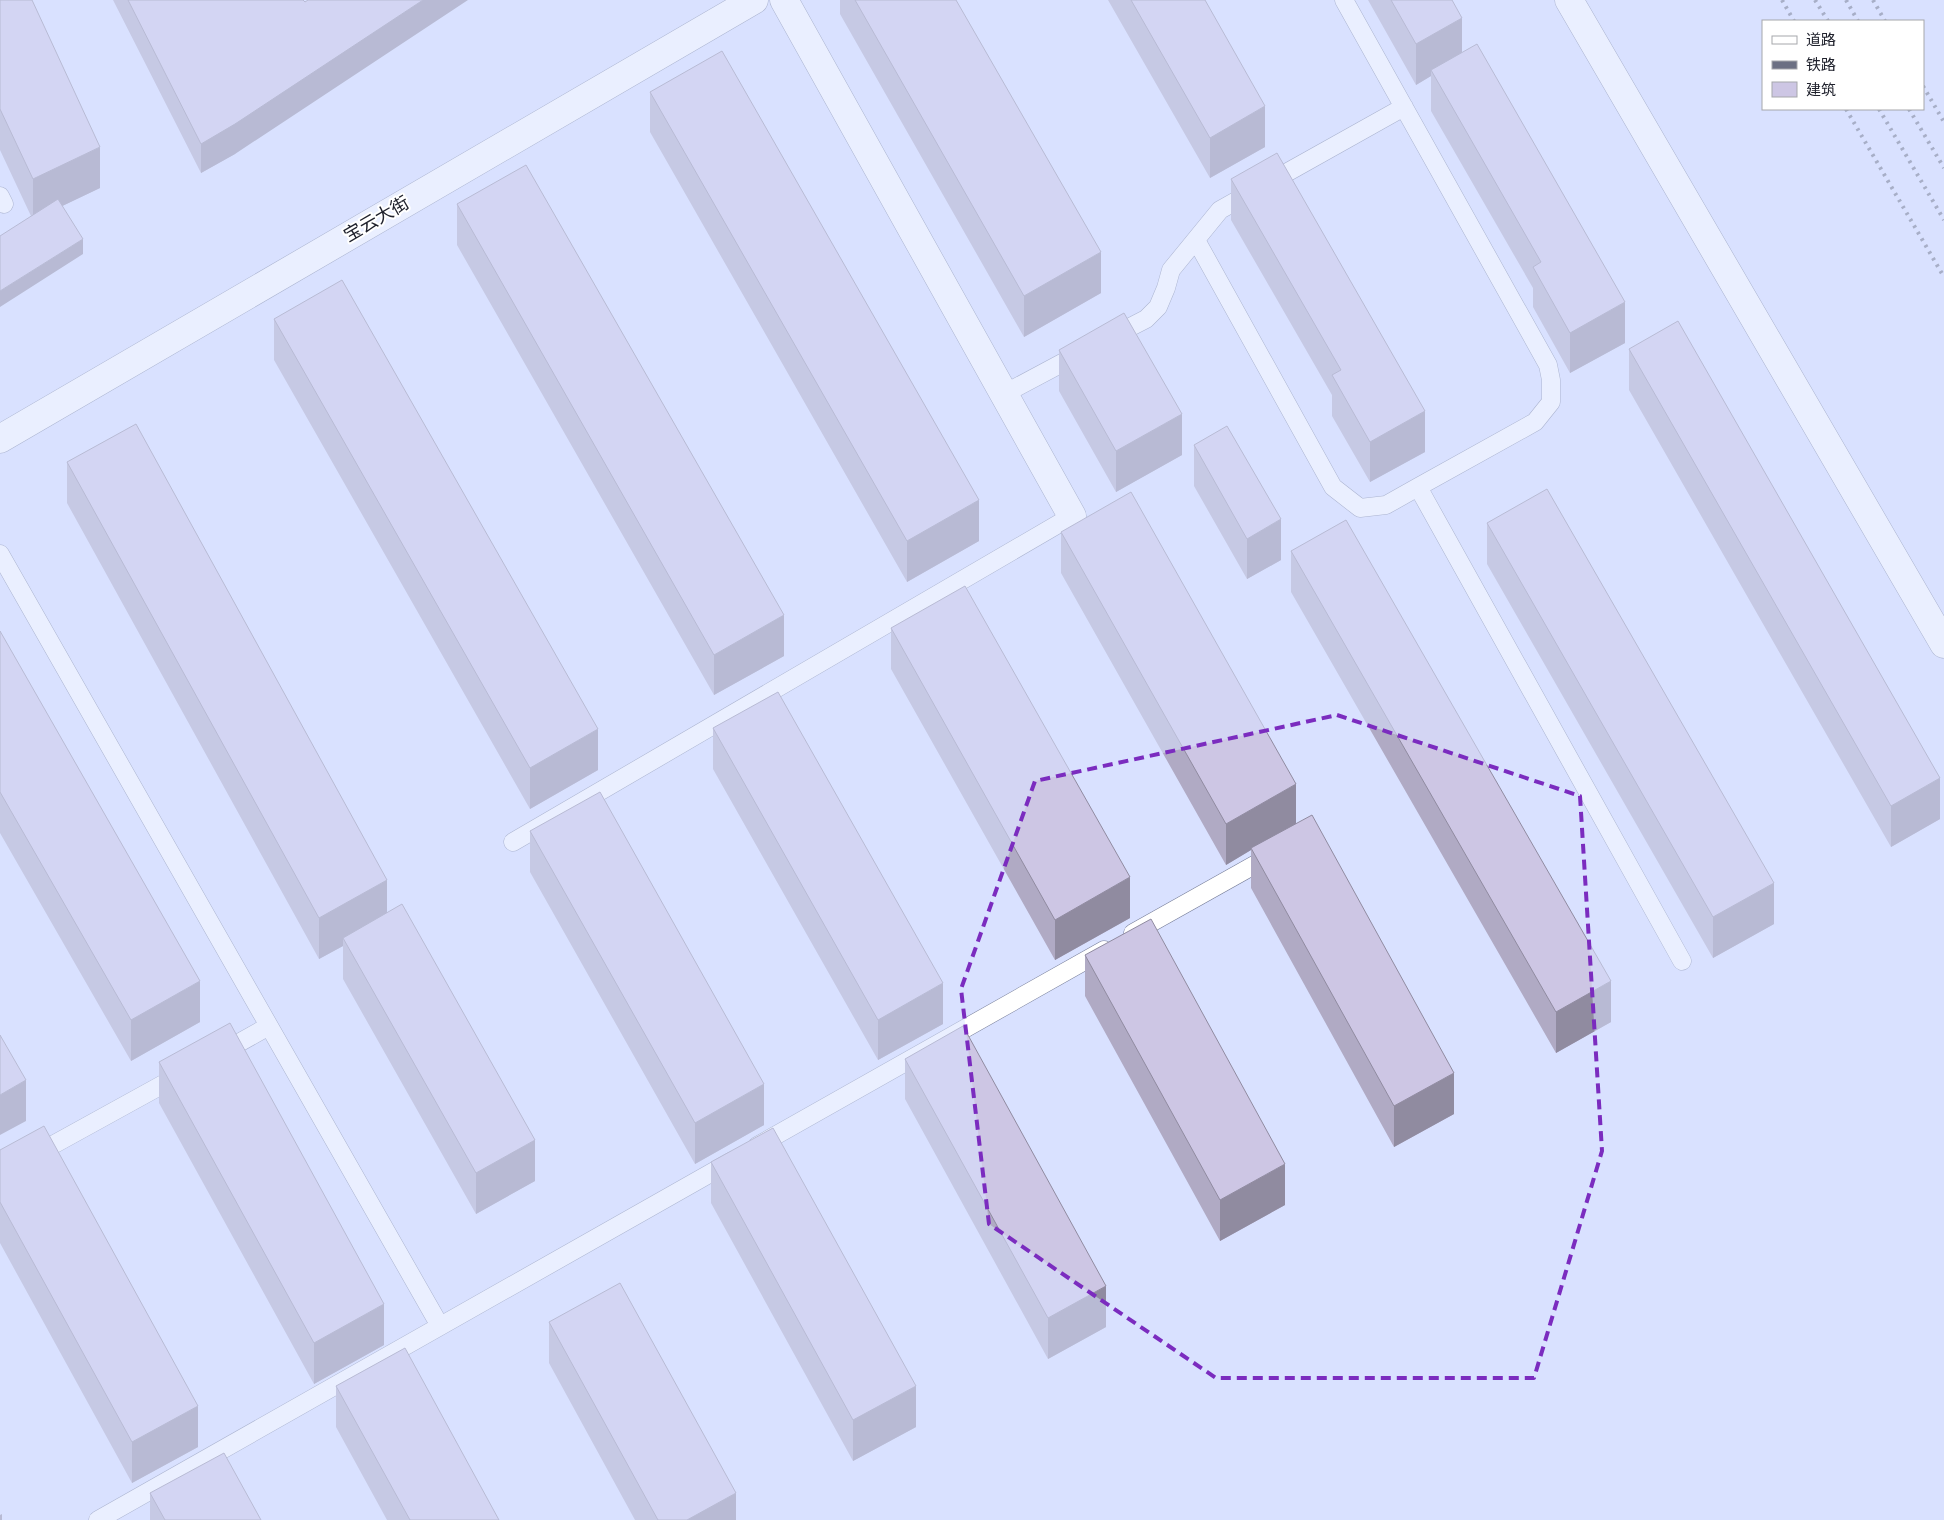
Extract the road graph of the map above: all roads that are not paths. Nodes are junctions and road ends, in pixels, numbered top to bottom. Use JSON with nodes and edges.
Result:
{"nodes":[{"id":1,"x":754,"y":0,"type":"edge"},
{"id":2,"x":784,"y":0,"type":"edge"},
{"id":3,"x":1344,"y":0,"type":"edge"},
{"id":4,"x":1569,"y":0,"type":"edge"},
{"id":5,"x":1404,"y":106,"type":"junction"},
{"id":6,"x":1196,"y":240,"type":"junction"},
{"id":7,"x":1004,"y":394,"type":"junction"},
{"id":8,"x":0,"y":439,"type":"edge"},
{"id":9,"x":1418,"y":487,"type":"junction"},
{"id":10,"x":1072,"y":516,"type":"joint"},
{"id":11,"x":0,"y":554,"type":"edge"},
{"id":12,"x":1944,"y":644,"type":"edge"},
{"id":13,"x":513,"y":842,"type":"dead end"},
{"id":14,"x":1283,"y":849,"type":"edge"},
{"id":15,"x":1682,"y":961,"type":"dead end"},
{"id":16,"x":269,"y":1026,"type":"junction"},
{"id":17,"x":208,"y":1060,"type":"edge"},
{"id":18,"x":191,"y":1069,"type":"edge"},
{"id":19,"x":0,"y":1174,"type":"edge"},
{"id":20,"x":440,"y":1326,"type":"junction"},
{"id":21,"x":98,"y":1520,"type":"edge"}],
"edges":[{"from":1,"to":8,"type":"street","name":"宝云大街"},
{"from":2,"to":7,"type":"street"},
{"from":3,"to":5,"type":"lane"},
{"from":4,"to":12,"type":"street"},
{"from":5,"to":6,"type":"lane"},
{"from":5,"to":9,"type":"lane"},
{"from":6,"to":7,"type":"lane"},
{"from":6,"to":9,"type":"lane"},
{"from":7,"to":10,"type":"street"},
{"from":9,"to":15,"type":"lane"},
{"from":10,"to":13,"type":"lane"},
{"from":11,"to":16,"type":"lane"},
{"from":14,"to":20,"type":"lane"},
{"from":16,"to":17,"type":"lane"},
{"from":16,"to":20,"type":"lane"},
{"from":18,"to":19,"type":"lane"},
{"from":20,"to":21,"type":"lane"}]}
